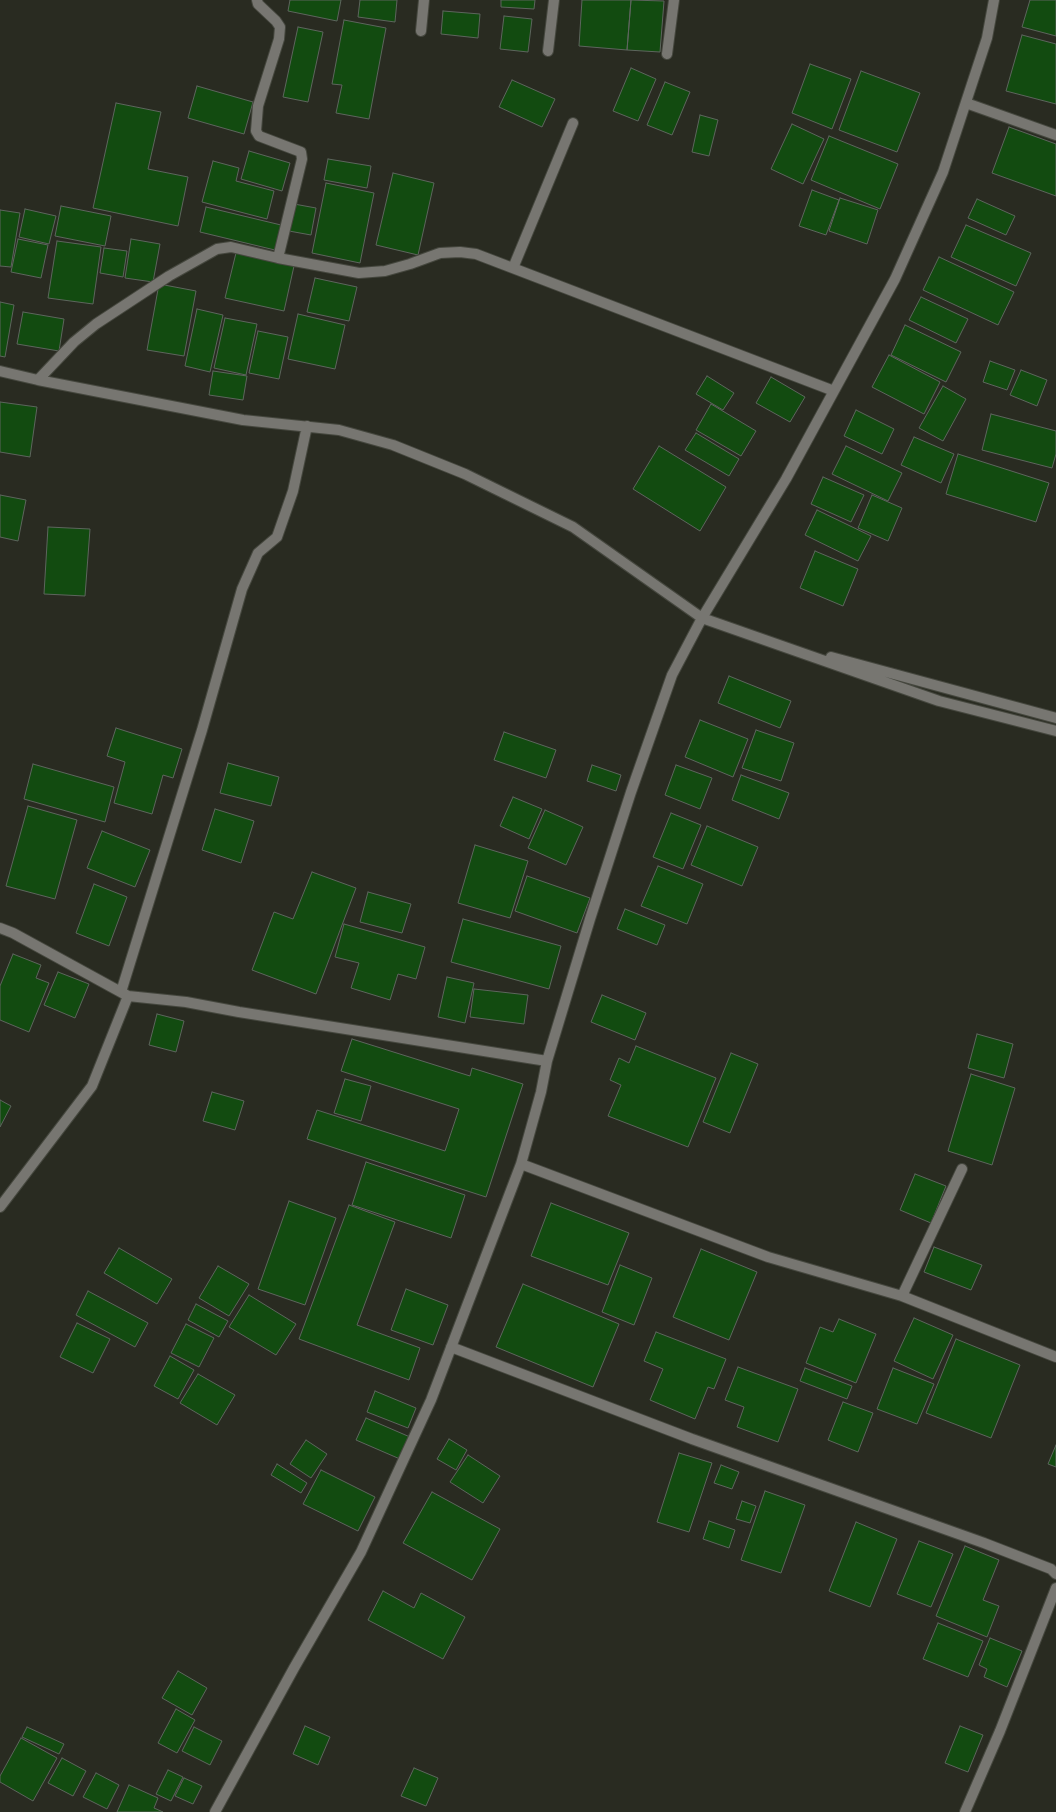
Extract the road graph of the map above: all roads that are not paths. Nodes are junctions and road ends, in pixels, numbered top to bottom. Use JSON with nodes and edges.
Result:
{"nodes":[{"id":1,"x":257,"y":0,"type":"edge"},
{"id":2,"x":424,"y":0,"type":"edge"},
{"id":3,"x":554,"y":0,"type":"edge"},
{"id":4,"x":674,"y":0,"type":"edge"},
{"id":5,"x":994,"y":0,"type":"edge"},
{"id":6,"x":420,"y":31,"type":"dead end"},
{"id":7,"x":548,"y":51,"type":"dead end"},
{"id":8,"x":667,"y":54,"type":"dead end"},
{"id":9,"x":966,"y":104,"type":"junction"},
{"id":10,"x":573,"y":123,"type":"dead end"},
{"id":11,"x":1056,"y":135,"type":"edge"},
{"id":12,"x":278,"y":258,"type":"junction"},
{"id":13,"x":513,"y":268,"type":"junction"},
{"id":14,"x":0,"y":371,"type":"edge"},
{"id":15,"x":38,"y":380,"type":"junction"},
{"id":16,"x":834,"y":391,"type":"junction"},
{"id":17,"x":307,"y":426,"type":"junction"},
{"id":18,"x":702,"y":618,"type":"junction"},
{"id":19,"x":1056,"y":718,"type":"edge"},
{"id":20,"x":1056,"y":731,"type":"edge"},
{"id":21,"x":0,"y":928,"type":"edge"},
{"id":22,"x":124,"y":994,"type":"junction"},
{"id":23,"x":547,"y":1061,"type":"junction"},
{"id":24,"x":521,"y":1164,"type":"junction"},
{"id":25,"x":962,"y":1169,"type":"dead end"},
{"id":26,"x":0,"y":1207,"type":"edge"},
{"id":27,"x":902,"y":1296,"type":"junction"},
{"id":28,"x":451,"y":1347,"type":"junction"},
{"id":29,"x":1056,"y":1357,"type":"edge"},
{"id":30,"x":1056,"y":1574,"type":"edge"},
{"id":31,"x":1056,"y":1588,"type":"edge"},
{"id":32,"x":215,"y":1812,"type":"edge"},
{"id":33,"x":965,"y":1812,"type":"edge"}],
"edges":[{"from":1,"to":12,"type":"street"},
{"from":2,"to":6,"type":"street"},
{"from":3,"to":7,"type":"street"},
{"from":4,"to":8,"type":"street"},
{"from":5,"to":9,"type":"street"},
{"from":9,"to":11,"type":"street"},
{"from":9,"to":16,"type":"street"},
{"from":10,"to":13,"type":"street"},
{"from":12,"to":13,"type":"street"},
{"from":12,"to":15,"type":"street"},
{"from":13,"to":16,"type":"street"},
{"from":14,"to":15,"type":"street"},
{"from":15,"to":17,"type":"street"},
{"from":16,"to":18,"type":"street"},
{"from":17,"to":18,"type":"street"},
{"from":17,"to":22,"type":"street"},
{"from":18,"to":19,"type":"street"},
{"from":18,"to":20,"type":"street"},
{"from":18,"to":23,"type":"street"},
{"from":21,"to":22,"type":"street"},
{"from":22,"to":23,"type":"street"},
{"from":22,"to":26,"type":"street"},
{"from":23,"to":24,"type":"street"},
{"from":24,"to":27,"type":"street"},
{"from":24,"to":28,"type":"street"},
{"from":25,"to":27,"type":"street"},
{"from":27,"to":29,"type":"street"},
{"from":28,"to":30,"type":"street"},
{"from":28,"to":32,"type":"street"},
{"from":31,"to":33,"type":"street"}]}
